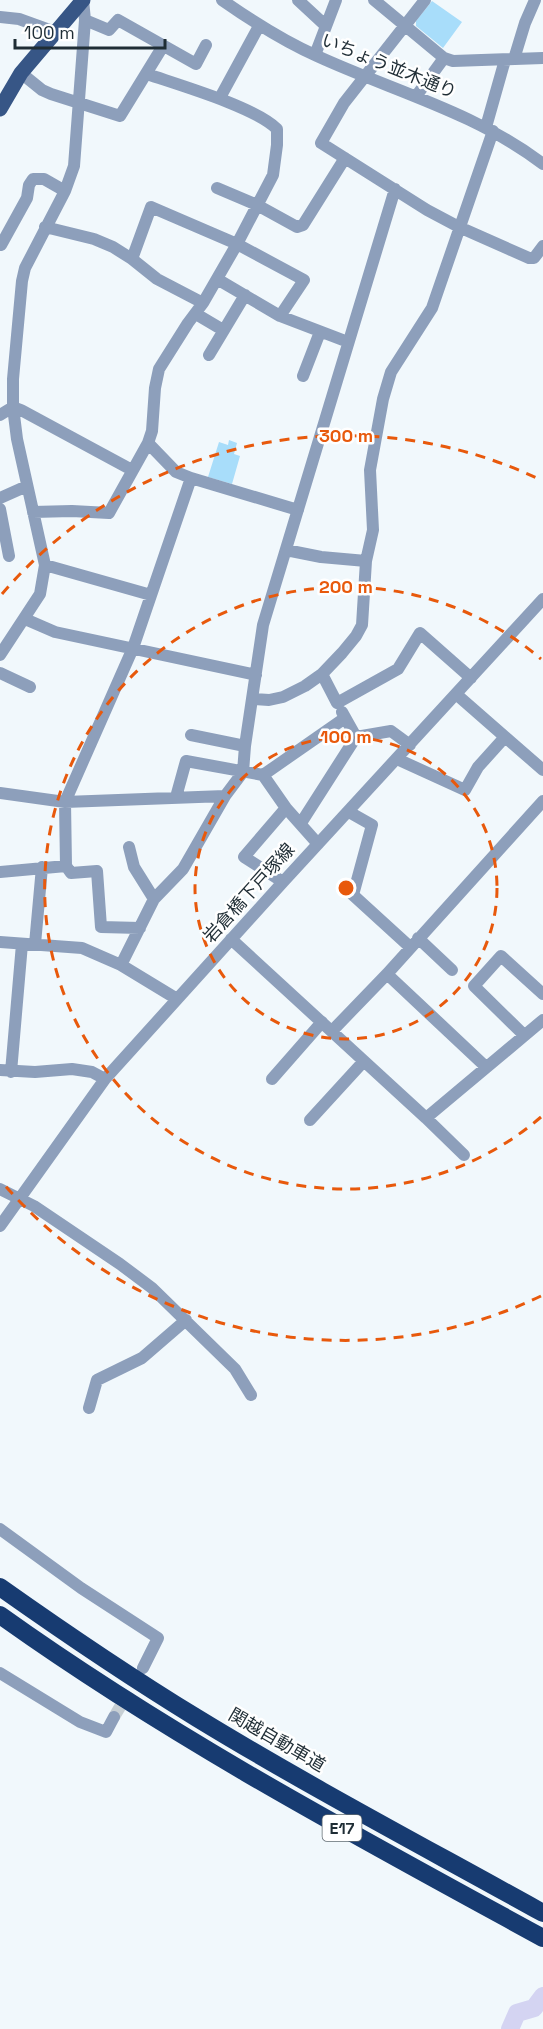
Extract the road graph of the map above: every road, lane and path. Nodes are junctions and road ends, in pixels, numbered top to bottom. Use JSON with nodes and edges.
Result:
{"nodes":[{"id":1,"x":83,"y":0,"type":"edge"},
{"id":2,"x":222,"y":0,"type":"edge"},
{"id":3,"x":298,"y":0,"type":"edge"},
{"id":4,"x":336,"y":0,"type":"edge"},
{"id":5,"x":374,"y":0,"type":"edge"},
{"id":6,"x":425,"y":0,"type":"edge"},
{"id":7,"x":535,"y":0,"type":"edge"},
{"id":8,"x":0,"y":17,"type":"edge"},
{"id":9,"x":85,"y":20,"type":"junction"},
{"id":10,"x":259,"y":26,"type":"junction"},
{"id":11,"x":326,"y":26,"type":"junction"},
{"id":12,"x":405,"y":26,"type":"junction"},
{"id":13,"x":55,"y":32,"type":"junction"},
{"id":14,"x":206,"y":45,"type":"dead end"},
{"id":15,"x":163,"y":46,"type":"junction"},
{"id":16,"x":315,"y":55,"type":"junction"},
{"id":17,"x":444,"y":58,"type":"junction"},
{"id":18,"x":543,"y":58,"type":"edge"},
{"id":19,"x":509,"y":59,"type":"junction"},
{"id":20,"x":21,"y":73,"type":"junction"},
{"id":21,"x":147,"y":74,"type":"junction"},
{"id":22,"x":365,"y":76,"type":"junction"},
{"id":23,"x":222,"y":94,"type":"dead end"},
{"id":24,"x":417,"y":95,"type":"junction"},
{"id":25,"x":80,"y":103,"type":"junction"},
{"id":26,"x":0,"y":109,"type":"edge"},
{"id":27,"x":490,"y":129,"type":"junction"},
{"id":28,"x":345,"y":158,"type":"junction"},
{"id":29,"x":543,"y":164,"type":"edge"},
{"id":30,"x":217,"y":188,"type":"dead end"},
{"id":31,"x":395,"y":189,"type":"junction"},
{"id":32,"x":65,"y":191,"type":"junction"},
{"id":33,"x":257,"y":205,"type":"junction"},
{"id":34,"x":45,"y":227,"type":"junction"},
{"id":35,"x":459,"y":227,"type":"junction"},
{"id":36,"x":1,"y":244,"type":"edge"},
{"id":37,"x":237,"y":244,"type":"junction"},
{"id":38,"x":543,"y":246,"type":"edge"},
{"id":39,"x":132,"y":259,"type":"junction"},
{"id":40,"x":217,"y":279,"type":"junction"},
{"id":41,"x":245,"y":295,"type":"junction"},
{"id":42,"x":203,"y":303,"type":"junction"},
{"id":43,"x":196,"y":314,"type":"junction"},
{"id":44,"x":280,"y":316,"type":"junction"},
{"id":45,"x":223,"y":330,"type":"junction"},
{"id":46,"x":320,"y":332,"type":"junction"},
{"id":47,"x":348,"y":342,"type":"junction"},
{"id":48,"x":209,"y":356,"type":"dead end"},
{"id":49,"x":303,"y":376,"type":"dead end"},
{"id":50,"x":13,"y":407,"type":"junction"},
{"id":51,"x":0,"y":415,"type":"edge"},
{"id":52,"x":148,"y":443,"type":"junction"},
{"id":53,"x":132,"y":470,"type":"junction"},
{"id":54,"x":191,"y":478,"type":"junction"},
{"id":55,"x":27,"y":486,"type":"junction"},
{"id":56,"x":0,"y":498,"type":"edge"},
{"id":57,"x":0,"y":509,"type":"edge"},
{"id":58,"x":298,"y":510,"type":"junction"},
{"id":59,"x":33,"y":512,"type":"junction"},
{"id":60,"x":286,"y":550,"type":"junction"},
{"id":61,"x":9,"y":556,"type":"dead end"},
{"id":62,"x":366,"y":561,"type":"junction"},
{"id":63,"x":45,"y":565,"type":"junction"},
{"id":64,"x":151,"y":595,"type":"junction"},
{"id":65,"x":543,"y":599,"type":"edge"},
{"id":66,"x":25,"y":619,"type":"junction"},
{"id":67,"x":2,"y":648,"type":"edge"},
{"id":68,"x":134,"y":648,"type":"junction"},
{"id":69,"x":0,"y":674,"type":"edge"},
{"id":70,"x":322,"y":674,"type":"junction"},
{"id":71,"x":256,"y":675,"type":"junction"},
{"id":72,"x":471,"y":678,"type":"junction"},
{"id":73,"x":30,"y":687,"type":"dead end"},
{"id":74,"x":456,"y":694,"type":"junction"},
{"id":75,"x":253,"y":699,"type":"junction"},
{"id":76,"x":337,"y":703,"type":"junction"},
{"id":77,"x":345,"y":718,"type":"junction"},
{"id":78,"x":191,"y":735,"type":"dead end"},
{"id":79,"x":356,"y":737,"type":"junction"},
{"id":80,"x":505,"y":737,"type":"junction"},
{"id":81,"x":410,"y":745,"type":"junction"},
{"id":82,"x":245,"y":746,"type":"junction"},
{"id":83,"x":397,"y":759,"type":"junction"},
{"id":84,"x":543,"y":770,"type":"edge"},
{"id":85,"x":243,"y":772,"type":"junction"},
{"id":86,"x":263,"y":775,"type":"junction"},
{"id":87,"x":0,"y":793,"type":"edge"},
{"id":88,"x":225,"y":796,"type":"junction"},
{"id":89,"x":176,"y":797,"type":"junction"},
{"id":90,"x":543,"y":801,"type":"edge"},
{"id":91,"x":65,"y":802,"type":"junction"},
{"id":92,"x":286,"y":808,"type":"junction"},
{"id":93,"x":349,"y":812,"type":"junction"},
{"id":94,"x":301,"y":823,"type":"junction"},
{"id":95,"x":318,"y":844,"type":"junction"},
{"id":96,"x":129,"y":848,"type":"dead end"},
{"id":97,"x":66,"y":866,"type":"junction"},
{"id":98,"x":42,"y":867,"type":"junction"},
{"id":99,"x":0,"y":872,"type":"edge"},
{"id":100,"x":283,"y":882,"type":"junction"},
{"id":101,"x":154,"y":899,"type":"junction"},
{"id":102,"x":140,"y":928,"type":"junction"},
{"id":103,"x":231,"y":939,"type":"junction"},
{"id":104,"x":0,"y":942,"type":"edge"},
{"id":105,"x":414,"y":943,"type":"junction"},
{"id":106,"x":28,"y":944,"type":"junction"},
{"id":107,"x":121,"y":965,"type":"junction"},
{"id":108,"x":452,"y":970,"type":"dead end"},
{"id":109,"x":387,"y":974,"type":"junction"},
{"id":110,"x":543,"y":994,"type":"edge"},
{"id":111,"x":177,"y":999,"type":"junction"},
{"id":112,"x":543,"y":1020,"type":"edge"},
{"id":113,"x":327,"y":1027,"type":"junction"},
{"id":114,"x":524,"y":1035,"type":"junction"},
{"id":115,"x":364,"y":1061,"type":"junction"},
{"id":116,"x":486,"y":1066,"type":"junction"},
{"id":117,"x":5,"y":1071,"type":"edge"},
{"id":118,"x":105,"y":1079,"type":"junction"},
{"id":119,"x":272,"y":1080,"type":"dead end"},
{"id":120,"x":426,"y":1118,"type":"junction"},
{"id":121,"x":310,"y":1120,"type":"dead end"},
{"id":122,"x":464,"y":1155,"type":"dead end"},
{"id":123,"x":0,"y":1189,"type":"edge"},
{"id":124,"x":19,"y":1199,"type":"junction"},
{"id":125,"x":0,"y":1226,"type":"edge"},
{"id":126,"x":186,"y":1320,"type":"junction"},
{"id":127,"x":250,"y":1395,"type":"dead end"},
{"id":128,"x":89,"y":1408,"type":"dead end"},
{"id":129,"x":0,"y":1529,"type":"edge"},
{"id":130,"x":0,"y":1587,"type":"edge"},
{"id":131,"x":0,"y":1615,"type":"edge"},
{"id":132,"x":143,"y":1668,"type":"tunnel mouth"},
{"id":133,"x":0,"y":1673,"type":"edge"},
{"id":134,"x":114,"y":1717,"type":"tunnel mouth"},
{"id":135,"x":543,"y":1913,"type":"edge"},
{"id":136,"x":543,"y":1938,"type":"edge"}],
"edges":[{"from":1,"to":9,"type":"street"},
{"from":1,"to":13,"type":"main road"},
{"from":2,"to":10,"type":"street","name":"いちょう並木通り"},
{"from":3,"to":11,"type":"street"},
{"from":4,"to":11,"type":"street"},
{"from":5,"to":12,"type":"street"},
{"from":6,"to":12,"type":"street"},
{"from":7,"to":19,"type":"street"},
{"from":8,"to":13,"type":"street"},
{"from":9,"to":15,"type":"street"},
{"from":9,"to":25,"type":"street"},
{"from":10,"to":16,"type":"street","name":"いちょう並木通り"},
{"from":10,"to":23,"type":"street"},
{"from":11,"to":16,"type":"street"},
{"from":12,"to":17,"type":"street"},
{"from":12,"to":22,"type":"street"},
{"from":13,"to":20,"type":"main road"},
{"from":14,"to":15,"type":"street"},
{"from":15,"to":21,"type":"street"},
{"from":16,"to":22,"type":"street","name":"いちょう並木通り"},
{"from":17,"to":19,"type":"street"},
{"from":17,"to":24,"type":"street"},
{"from":18,"to":19,"type":"street"},
{"from":19,"to":27,"type":"street"},
{"from":20,"to":25,"type":"street"},
{"from":20,"to":26,"type":"main road"},
{"from":21,"to":25,"type":"street"},
{"from":21,"to":33,"type":"street"},
{"from":22,"to":24,"type":"street","name":"いちょう並木通り"},
{"from":22,"to":28,"type":"street"},
{"from":24,"to":27,"type":"street","name":"いちょう並木通り"},
{"from":25,"to":32,"type":"street"},
{"from":27,"to":29,"type":"street","name":"いちょう並木通り"},
{"from":27,"to":35,"type":"street"},
{"from":28,"to":31,"type":"street"},
{"from":28,"to":33,"type":"street"},
{"from":30,"to":33,"type":"street"},
{"from":31,"to":35,"type":"street"},
{"from":31,"to":47,"type":"street"},
{"from":32,"to":34,"type":"street"},
{"from":32,"to":36,"type":"street"},
{"from":33,"to":37,"type":"street"},
{"from":34,"to":39,"type":"street"},
{"from":34,"to":50,"type":"street"},
{"from":35,"to":38,"type":"street"},
{"from":35,"to":62,"type":"street"},
{"from":37,"to":39,"type":"street"},
{"from":37,"to":40,"type":"street"},
{"from":37,"to":44,"type":"street"},
{"from":39,"to":42,"type":"street"},
{"from":40,"to":41,"type":"street"},
{"from":40,"to":42,"type":"street"},
{"from":41,"to":44,"type":"street"},
{"from":41,"to":45,"type":"street"},
{"from":42,"to":43,"type":"street"},
{"from":43,"to":45,"type":"street"},
{"from":43,"to":52,"type":"street"},
{"from":44,"to":46,"type":"street"},
{"from":45,"to":48,"type":"street"},
{"from":46,"to":47,"type":"street"},
{"from":46,"to":49,"type":"street"},
{"from":47,"to":58,"type":"street"},
{"from":50,"to":51,"type":"street"},
{"from":50,"to":53,"type":"street"},
{"from":50,"to":55,"type":"street"},
{"from":52,"to":53,"type":"street"},
{"from":52,"to":54,"type":"street"},
{"from":53,"to":59,"type":"street"},
{"from":54,"to":58,"type":"street"},
{"from":54,"to":64,"type":"street"},
{"from":55,"to":56,"type":"street"},
{"from":55,"to":59,"type":"street"},
{"from":57,"to":61,"type":"street"},
{"from":58,"to":60,"type":"street"},
{"from":59,"to":63,"type":"street"},
{"from":60,"to":62,"type":"street"},
{"from":60,"to":71,"type":"street"},
{"from":62,"to":70,"type":"street"},
{"from":63,"to":64,"type":"street"},
{"from":63,"to":66,"type":"street"},
{"from":64,"to":68,"type":"street"},
{"from":65,"to":72,"type":"street","name":"岩倉橋下戸塚線"},
{"from":66,"to":67,"type":"street"},
{"from":66,"to":68,"type":"street"},
{"from":68,"to":71,"type":"street"},
{"from":68,"to":91,"type":"street"},
{"from":69,"to":73,"type":"street"},
{"from":70,"to":75,"type":"street"},
{"from":70,"to":76,"type":"street"},
{"from":71,"to":75,"type":"street"},
{"from":72,"to":74,"type":"street","name":"岩倉橋下戸塚線"},
{"from":72,"to":76,"type":"street"},
{"from":74,"to":80,"type":"street"},
{"from":74,"to":81,"type":"street","name":"岩倉橋下戸塚線"},
{"from":75,"to":82,"type":"street"},
{"from":76,"to":77,"type":"street"},
{"from":77,"to":79,"type":"street"},
{"from":77,"to":86,"type":"street"},
{"from":78,"to":82,"type":"street"},
{"from":79,"to":81,"type":"street"},
{"from":79,"to":94,"type":"street"},
{"from":80,"to":83,"type":"street"},
{"from":80,"to":84,"type":"street"},
{"from":81,"to":83,"type":"street","name":"岩倉橋下戸塚線"},
{"from":82,"to":85,"type":"street"},
{"from":83,"to":93,"type":"street","name":"岩倉橋下戸塚線"},
{"from":85,"to":86,"type":"street"},
{"from":85,"to":88,"type":"street"},
{"from":85,"to":89,"type":"street"},
{"from":86,"to":92,"type":"street"},
{"from":87,"to":91,"type":"street"},
{"from":88,"to":89,"type":"street"},
{"from":88,"to":101,"type":"street"},
{"from":89,"to":91,"type":"street"},
{"from":90,"to":105,"type":"street"},
{"from":91,"to":97,"type":"street"},
{"from":92,"to":94,"type":"street"},
{"from":92,"to":100,"type":"street"},
{"from":93,"to":95,"type":"street","name":"岩倉橋下戸塚線"},
{"from":93,"to":105,"type":"street"},
{"from":94,"to":95,"type":"street"},
{"from":95,"to":100,"type":"street","name":"岩倉橋下戸塚線"},
{"from":96,"to":101,"type":"street"},
{"from":97,"to":98,"type":"street"},
{"from":97,"to":102,"type":"street"},
{"from":98,"to":99,"type":"street"},
{"from":98,"to":106,"type":"street"},
{"from":100,"to":103,"type":"street","name":"岩倉橋下戸塚線"},
{"from":101,"to":102,"type":"street"},
{"from":102,"to":107,"type":"street"},
{"from":103,"to":111,"type":"street","name":"岩倉橋下戸塚線"},
{"from":103,"to":113,"type":"street"},
{"from":104,"to":106,"type":"street"},
{"from":105,"to":108,"type":"street"},
{"from":105,"to":109,"type":"street"},
{"from":106,"to":107,"type":"street"},
{"from":106,"to":117,"type":"street"},
{"from":107,"to":111,"type":"street"},
{"from":109,"to":113,"type":"street"},
{"from":109,"to":116,"type":"street"},
{"from":110,"to":114,"type":"street"},
{"from":111,"to":118,"type":"street","name":"岩倉橋下戸塚線"},
{"from":112,"to":114,"type":"street"},
{"from":113,"to":115,"type":"street"},
{"from":113,"to":119,"type":"street"},
{"from":114,"to":116,"type":"street"},
{"from":115,"to":120,"type":"street"},
{"from":115,"to":121,"type":"street"},
{"from":116,"to":120,"type":"street"},
{"from":117,"to":118,"type":"street"},
{"from":118,"to":124,"type":"street","name":"岩倉橋下戸塚線"},
{"from":120,"to":122,"type":"street"},
{"from":123,"to":124,"type":"street"},
{"from":124,"to":125,"type":"street","name":"岩倉橋下戸塚線"},
{"from":124,"to":126,"type":"street"},
{"from":126,"to":127,"type":"street"},
{"from":126,"to":128,"type":"street"},
{"from":129,"to":132,"type":"street"},
{"from":130,"to":135,"type":"highway","name":"関越自動車道","number":"E17"},
{"from":131,"to":136,"type":"highway","number":"E17"},
{"from":133,"to":134,"type":"street"}]}
